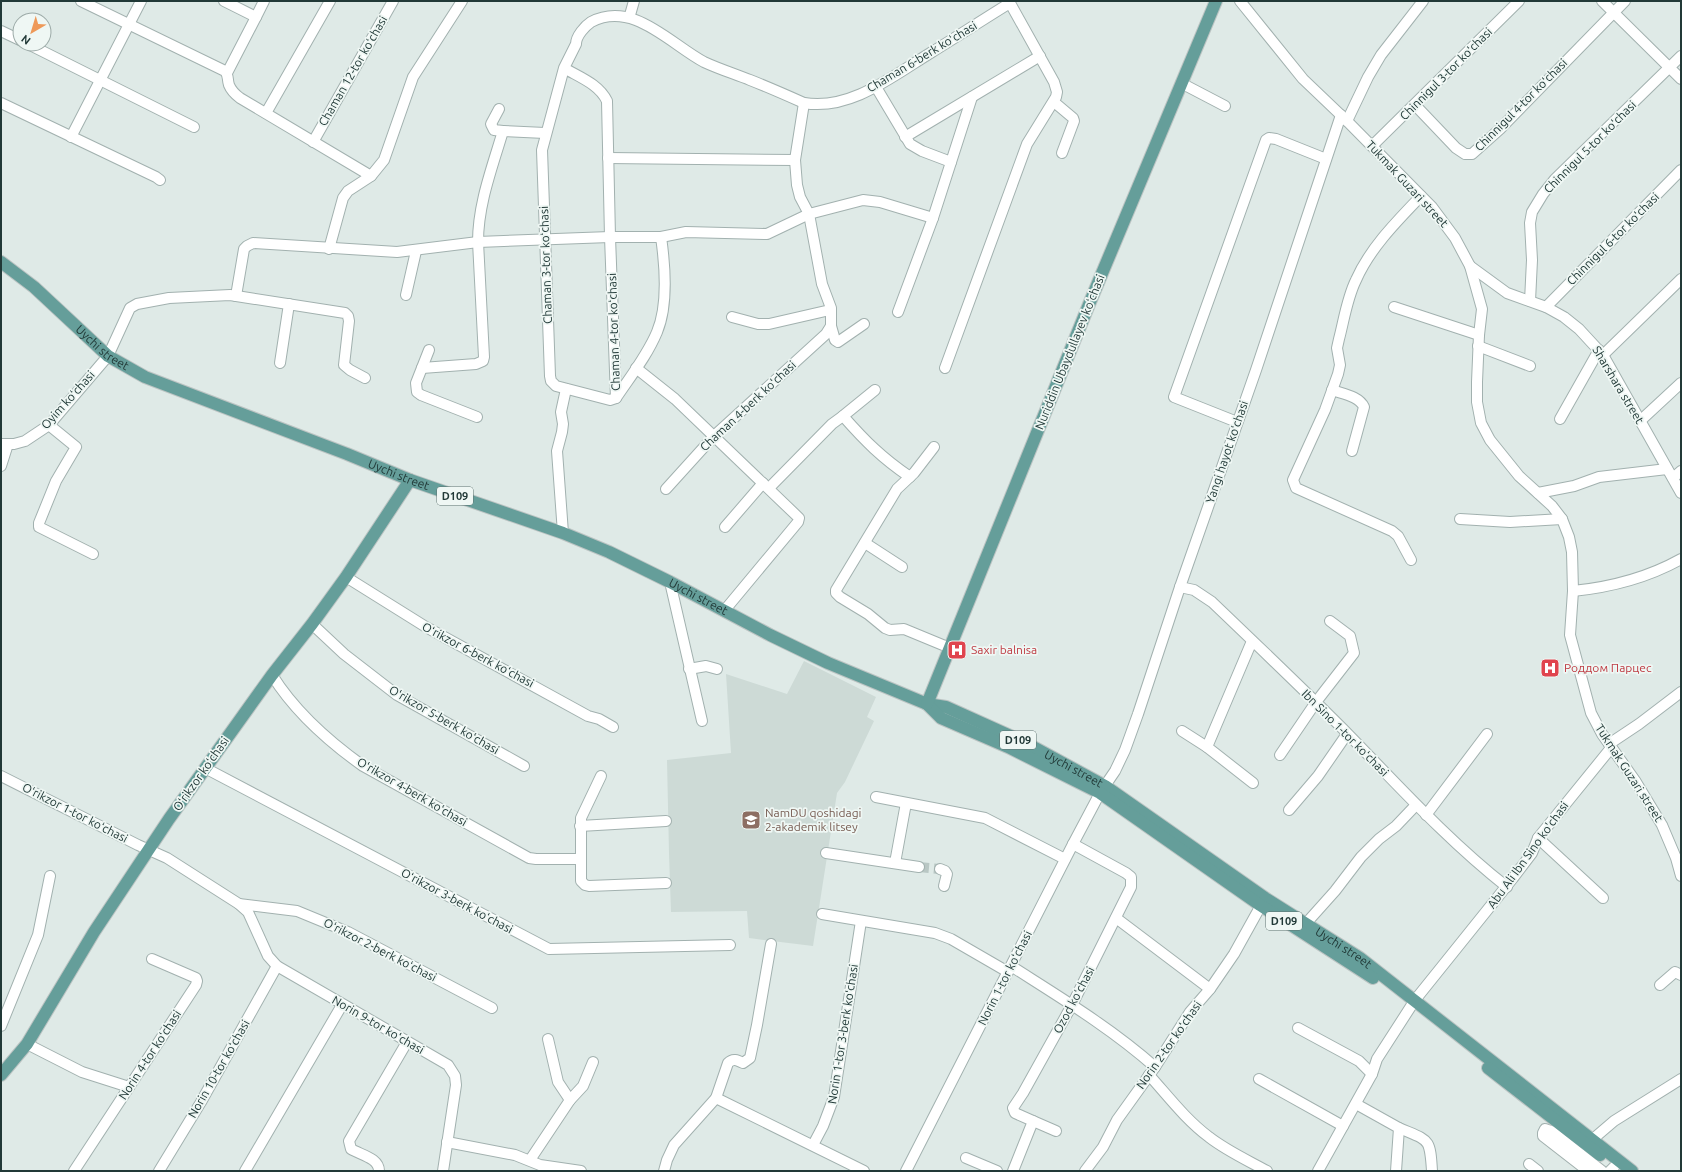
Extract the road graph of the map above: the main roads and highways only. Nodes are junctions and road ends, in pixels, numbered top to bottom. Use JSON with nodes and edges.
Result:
{"nodes":[{"id":1,"x":1216,"y":1,"type":"edge"},
{"id":2,"x":1,"y":262,"type":"edge"},
{"id":3,"x":410,"y":480,"type":"junction"},
{"id":4,"x":927,"y":704,"type":"junction"},
{"id":5,"x":1,"y":1075,"type":"edge"},
{"id":6,"x":1589,"y":1142,"type":"junction"},
{"id":7,"x":1614,"y":1170,"type":"edge"},
{"id":8,"x":1632,"y":1171,"type":"edge"}],
"edges":[{"from":1,"to":4,"type":"main road","name":"Nuriddin Ubaydullayev koʻchasi"},
{"from":2,"to":3,"type":"main road","name":"Uychi street","number":"D109"},
{"from":3,"to":4,"type":"main road","name":"Uychi street","number":"D109"},
{"from":3,"to":5,"type":"main road","name":"Oʻrikzor koʻchasi"},
{"from":4,"to":6,"type":"main road","name":"Uychi street","number":"D109"},
{"from":6,"to":7,"type":"main road","name":"Uychi street","number":"D109"},
{"from":6,"to":8,"type":"main road","name":"Uychi street","number":"D109"}]}
